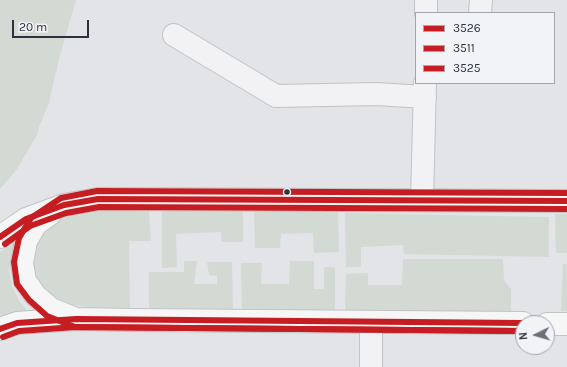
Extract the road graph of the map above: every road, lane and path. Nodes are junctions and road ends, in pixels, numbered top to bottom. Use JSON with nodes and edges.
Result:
{"nodes":[{"id":1,"x":426,"y":0,"type":"edge"},
{"id":2,"x":480,"y":0,"type":"edge"},
{"id":3,"x":426,"y":12,"type":"edge"},
{"id":4,"x":480,"y":12,"type":"edge"},
{"id":5,"x":174,"y":35,"type":"dead end"},
{"id":6,"x":425,"y":90,"type":"edge"},
{"id":7,"x":422,"y":200,"type":"junction"},
{"id":8,"x":567,"y":201,"type":"edge"},
{"id":9,"x":64,"y":204,"type":"junction"},
{"id":10,"x":0,"y":237,"type":"edge"},
{"id":11,"x":76,"y":319,"type":"junction"},
{"id":12,"x":371,"y":322,"type":"junction"},
{"id":13,"x":515,"y":323,"type":"edge"},
{"id":14,"x":555,"y":324,"type":"edge"},
{"id":15,"x":567,"y":324,"type":"edge"},
{"id":16,"x":0,"y":329,"type":"edge"},
{"id":17,"x":371,"y":367,"type":"edge"}],
"edges":[{"from":1,"to":3,"type":"street"},
{"from":2,"to":4,"type":"street"},
{"from":5,"to":6,"type":"street"},
{"from":6,"to":7,"type":"street"},
{"from":7,"to":8,"type":"main road"},
{"from":7,"to":9,"type":"main road"},
{"from":9,"to":10,"type":"main road"},
{"from":9,"to":11,"type":"main road"},
{"from":11,"to":12,"type":"main road"},
{"from":11,"to":16,"type":"main road"},
{"from":12,"to":13,"type":"main road"},
{"from":12,"to":17,"type":"street"},
{"from":14,"to":15,"type":"main road"}]}
